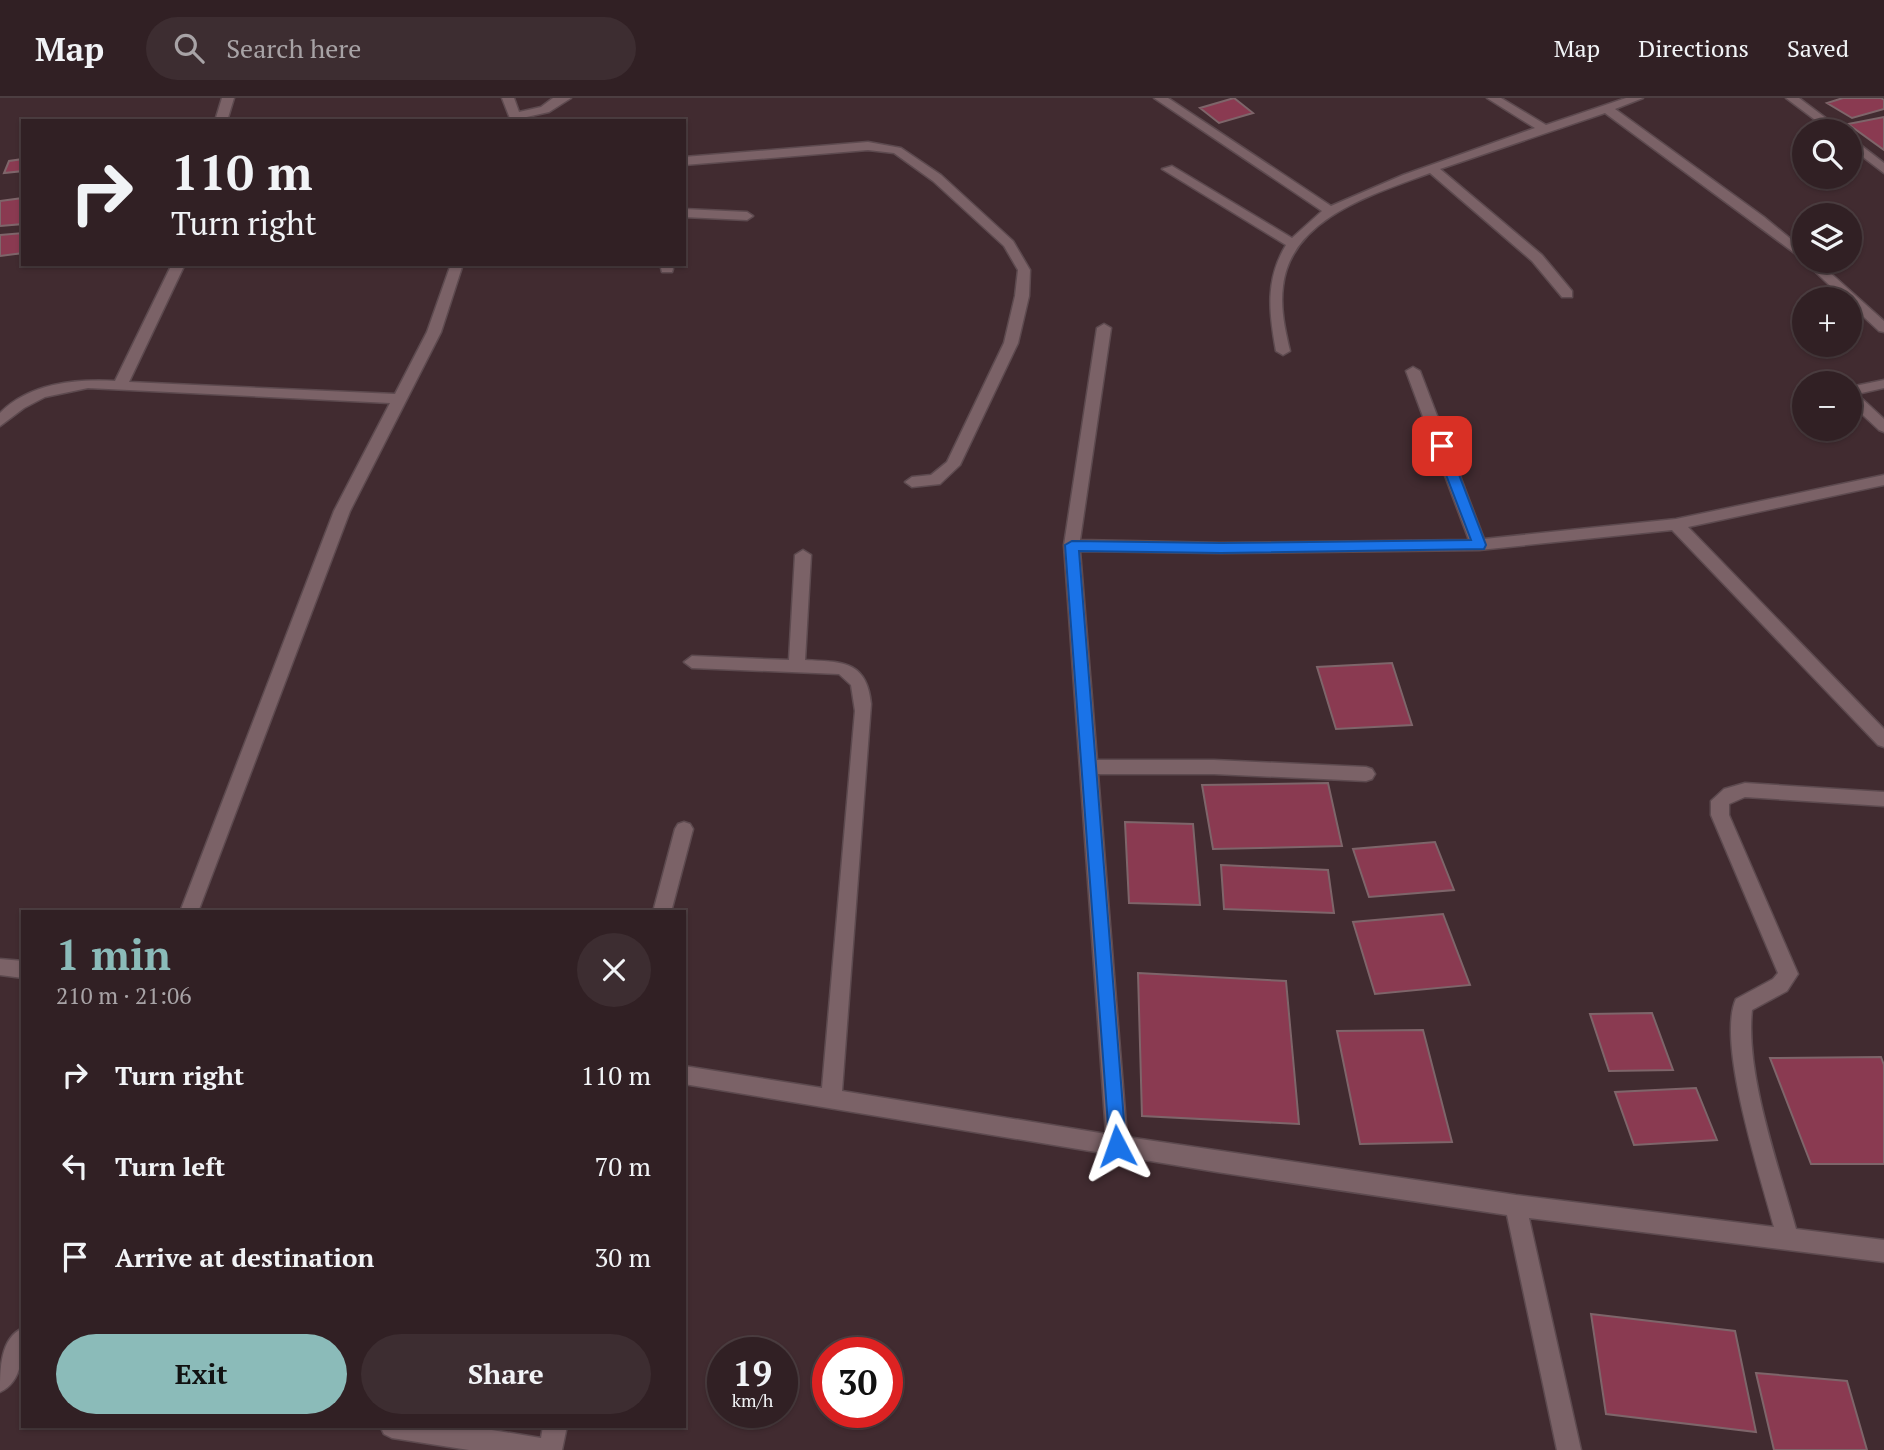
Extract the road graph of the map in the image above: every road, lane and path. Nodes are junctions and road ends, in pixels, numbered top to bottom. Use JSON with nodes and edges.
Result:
{"nodes":[{"id":1,"x":228,"y":98,"type":"edge"},
{"id":2,"x":508,"y":98,"type":"edge"},
{"id":3,"x":565,"y":98,"type":"edge"},
{"id":4,"x":1160,"y":98,"type":"edge"},
{"id":5,"x":1493,"y":98,"type":"edge"},
{"id":6,"x":1637,"y":98,"type":"edge"},
{"id":7,"x":1792,"y":98,"type":"edge"},
{"id":8,"x":1607,"y":109,"type":"junction"},
{"id":9,"x":222,"y":119,"type":"edge"},
{"id":10,"x":516,"y":119,"type":"edge"},
{"id":11,"x":1821,"y":119,"type":"edge"},
{"id":12,"x":1545,"y":129,"type":"junction"},
{"id":13,"x":1862,"y":151,"type":"edge"},
{"id":14,"x":686,"y":161,"type":"edge"},
{"id":15,"x":1168,"y":169,"type":"dead end"},
{"id":16,"x":1433,"y":169,"type":"junction"},
{"id":17,"x":1884,"y":169,"type":"edge"},
{"id":18,"x":1330,"y":211,"type":"junction"},
{"id":19,"x":686,"y":213,"type":"edge"},
{"id":20,"x":747,"y":216,"type":"dead end"},
{"id":21,"x":1293,"y":244,"type":"junction"},
{"id":22,"x":1792,"y":246,"type":"edge"},
{"id":23,"x":177,"y":266,"type":"edge"},
{"id":24,"x":456,"y":266,"type":"edge"},
{"id":25,"x":1823,"y":273,"type":"edge"},
{"id":26,"x":1567,"y":294,"type":"dead end"},
{"id":27,"x":1104,"y":328,"type":"dead end"},
{"id":28,"x":1884,"y":328,"type":"edge"},
{"id":29,"x":1283,"y":351,"type":"dead end"},
{"id":30,"x":1413,"y":371,"type":"dead end"},
{"id":31,"x":1884,"y":384,"type":"edge"},
{"id":32,"x":120,"y":385,"type":"junction"},
{"id":33,"x":1862,"y":389,"type":"edge"},
{"id":34,"x":398,"y":400,"type":"junction"},
{"id":35,"x":1862,"y":406,"type":"edge"},
{"id":36,"x":0,"y":421,"type":"edge"},
{"id":37,"x":1884,"y":427,"type":"edge"},
{"id":38,"x":1884,"y":480,"type":"edge"},
{"id":39,"x":912,"y":482,"type":"dead end"},
{"id":40,"x":1676,"y":524,"type":"junction"},
{"id":41,"x":1072,"y":545,"type":"junction"},
{"id":42,"x":1479,"y":545,"type":"junction"},
{"id":43,"x":803,"y":555,"type":"dead end"},
{"id":44,"x":692,"y":662,"type":"dead end"},
{"id":45,"x":797,"y":665,"type":"junction"},
{"id":46,"x":1884,"y":740,"type":"edge"},
{"id":47,"x":1088,"y":767,"type":"junction"},
{"id":48,"x":1366,"y":774,"type":"dead end"},
{"id":49,"x":1884,"y":799,"type":"edge"},
{"id":50,"x":684,"y":829,"type":"dead end"},
{"id":51,"x":190,"y":910,"type":"edge"},
{"id":52,"x":663,"y":910,"type":"edge"},
{"id":53,"x":0,"y":967,"type":"edge"},
{"id":54,"x":21,"y":970,"type":"edge"},
{"id":55,"x":686,"y":1074,"type":"edge"},
{"id":56,"x":831,"y":1098,"type":"junction"},
{"id":57,"x":1117,"y":1146,"type":"junction"},
{"id":58,"x":1516,"y":1206,"type":"junction"},
{"id":59,"x":1787,"y":1239,"type":"junction"},
{"id":60,"x":1884,"y":1251,"type":"edge"},
{"id":61,"x":21,"y":1343,"type":"edge"},
{"id":62,"x":0,"y":1380,"type":"edge"},
{"id":63,"x":405,"y":1428,"type":"edge"},
{"id":64,"x":555,"y":1428,"type":"edge"},
{"id":65,"x":544,"y":1450,"type":"edge"},
{"id":66,"x":550,"y":1450,"type":"edge"},
{"id":67,"x":1569,"y":1450,"type":"edge"}],
"edges":[{"from":1,"to":9,"type":"street"},
{"from":2,"to":10,"type":"street"},
{"from":3,"to":10,"type":"street"},
{"from":4,"to":18,"type":"street"},
{"from":5,"to":12,"type":"street"},
{"from":6,"to":8,"type":"street"},
{"from":7,"to":11,"type":"street"},
{"from":8,"to":12,"type":"street"},
{"from":8,"to":22,"type":"street"},
{"from":12,"to":16,"type":"street"},
{"from":13,"to":17,"type":"street"},
{"from":14,"to":39,"type":"street"},
{"from":15,"to":21,"type":"street"},
{"from":16,"to":18,"type":"street"},
{"from":16,"to":26,"type":"street"},
{"from":18,"to":21,"type":"street"},
{"from":19,"to":20,"type":"street"},
{"from":21,"to":29,"type":"street"},
{"from":23,"to":32,"type":"street"},
{"from":24,"to":34,"type":"street"},
{"from":25,"to":28,"type":"street"},
{"from":27,"to":41,"type":"street"},
{"from":30,"to":42,"type":"street"},
{"from":31,"to":33,"type":"street"},
{"from":32,"to":34,"type":"street"},
{"from":32,"to":36,"type":"street"},
{"from":34,"to":51,"type":"street"},
{"from":35,"to":37,"type":"street"},
{"from":38,"to":40,"type":"street"},
{"from":40,"to":42,"type":"street"},
{"from":40,"to":46,"type":"street"},
{"from":41,"to":42,"type":"street"},
{"from":41,"to":47,"type":"street"},
{"from":43,"to":45,"type":"street"},
{"from":44,"to":45,"type":"street"},
{"from":45,"to":56,"type":"street"},
{"from":47,"to":48,"type":"street"},
{"from":47,"to":57,"type":"street"},
{"from":49,"to":59,"type":"street"},
{"from":50,"to":52,"type":"street"},
{"from":53,"to":54,"type":"street"},
{"from":55,"to":56,"type":"street"},
{"from":56,"to":57,"type":"street"},
{"from":57,"to":58,"type":"street"},
{"from":58,"to":59,"type":"street"},
{"from":58,"to":67,"type":"street"},
{"from":59,"to":60,"type":"street"},
{"from":61,"to":62,"type":"street"},
{"from":63,"to":65,"type":"street"},
{"from":64,"to":66,"type":"street"}]}
